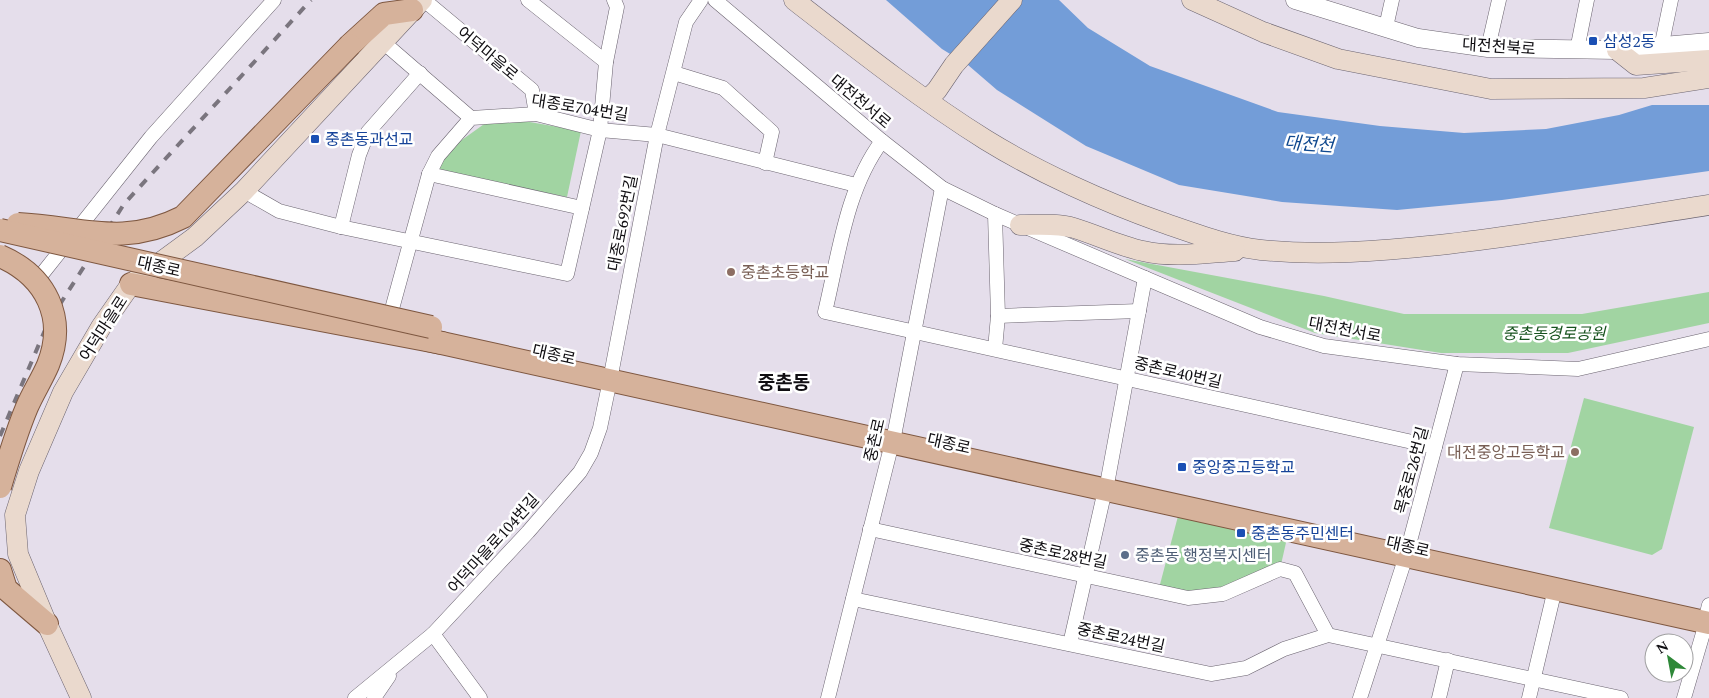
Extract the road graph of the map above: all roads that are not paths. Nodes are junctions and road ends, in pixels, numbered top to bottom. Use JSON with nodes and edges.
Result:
{"nodes":[{"id":1,"x":274,"y":0,"type":"edge"},
{"id":2,"x":528,"y":0,"type":"edge"},
{"id":3,"x":614,"y":0,"type":"edge"},
{"id":4,"x":701,"y":0,"type":"edge"},
{"id":5,"x":715,"y":0,"type":"edge"},
{"id":6,"x":794,"y":0,"type":"edge"},
{"id":7,"x":1012,"y":0,"type":"edge"},
{"id":8,"x":1192,"y":0,"type":"edge"},
{"id":9,"x":1295,"y":0,"type":"edge"},
{"id":10,"x":1392,"y":0,"type":"edge"},
{"id":11,"x":1499,"y":0,"type":"edge"},
{"id":12,"x":1587,"y":0,"type":"edge"},
{"id":13,"x":1671,"y":0,"type":"edge"},
{"id":14,"x":419,"y":3,"type":"edge"},
{"id":15,"x":1386,"y":28,"type":"junction"},
{"id":16,"x":383,"y":42,"type":"junction"},
{"id":17,"x":1709,"y":42,"type":"edge"},
{"id":18,"x":1488,"y":48,"type":"junction"},
{"id":19,"x":1661,"y":48,"type":"junction"},
{"id":20,"x":1576,"y":50,"type":"junction"},
{"id":21,"x":1617,"y":50,"type":"junction"},
{"id":22,"x":1709,"y":60,"type":"edge"},
{"id":23,"x":606,"y":62,"type":"junction"},
{"id":24,"x":420,"y":73,"type":"junction"},
{"id":25,"x":674,"y":73,"type":"junction"},
{"id":26,"x":1709,"y":78,"type":"edge"},
{"id":27,"x":927,"y":100,"type":"junction"},
{"id":28,"x":536,"y":114,"type":"junction"},
{"id":29,"x":471,"y":118,"type":"junction"},
{"id":30,"x":600,"y":130,"type":"junction"},
{"id":31,"x":657,"y":135,"type":"junction"},
{"id":32,"x":882,"y":141,"type":"junction"},
{"id":33,"x":765,"y":163,"type":"junction"},
{"id":34,"x":429,"y":174,"type":"junction"},
{"id":35,"x":856,"y":185,"type":"junction"},
{"id":36,"x":942,"y":188,"type":"junction"},
{"id":37,"x":244,"y":191,"type":"junction"},
{"id":38,"x":1709,"y":205,"type":"edge"},
{"id":39,"x":582,"y":208,"type":"junction"},
{"id":40,"x":994,"y":214,"type":"junction"},
{"id":41,"x":0,"y":224,"type":"edge"},
{"id":42,"x":1020,"y":225,"type":"junction"},
{"id":43,"x":342,"y":227,"type":"junction"},
{"id":44,"x":0,"y":230,"type":"edge"},
{"id":45,"x":409,"y":242,"type":"junction"},
{"id":46,"x":0,"y":246,"type":"edge"},
{"id":47,"x":1260,"y":250,"type":"junction"},
{"id":48,"x":0,"y":256,"type":"edge"},
{"id":49,"x":166,"y":257,"type":"junction"},
{"id":50,"x":42,"y":274,"type":"dead end"},
{"id":51,"x":1145,"y":278,"type":"junction"},
{"id":52,"x":131,"y":284,"type":"junction"},
{"id":53,"x":392,"y":309,"type":"junction"},
{"id":54,"x":1139,"y":311,"type":"junction"},
{"id":55,"x":998,"y":316,"type":"junction"},
{"id":56,"x":914,"y":331,"type":"junction"},
{"id":57,"x":438,"y":335,"type":"junction"},
{"id":58,"x":1709,"y":339,"type":"edge"},
{"id":59,"x":995,"y":349,"type":"junction"},
{"id":60,"x":1457,"y":364,"type":"junction"},
{"id":61,"x":611,"y":374,"type":"junction"},
{"id":62,"x":1127,"y":378,"type":"junction"},
{"id":63,"x":893,"y":437,"type":"junction"},
{"id":64,"x":1435,"y":447,"type":"junction"},
{"id":65,"x":1107,"y":484,"type":"junction"},
{"id":66,"x":0,"y":487,"type":"edge"},
{"id":67,"x":870,"y":529,"type":"junction"},
{"id":68,"x":1407,"y":551,"type":"junction"},
{"id":69,"x":0,"y":570,"type":"edge"},
{"id":70,"x":1085,"y":576,"type":"junction"},
{"id":71,"x":1555,"y":589,"type":"junction"},
{"id":72,"x":853,"y":598,"type":"junction"},
{"id":73,"x":1708,"y":615,"type":"edge"},
{"id":74,"x":46,"y":624,"type":"junction"},
{"id":75,"x":433,"y":634,"type":"junction"},
{"id":76,"x":1328,"y":635,"type":"junction"},
{"id":77,"x":1070,"y":644,"type":"junction"},
{"id":78,"x":1377,"y":645,"type":"junction"},
{"id":79,"x":1448,"y":660,"type":"junction"},
{"id":80,"x":395,"y":667,"type":"junction"},
{"id":81,"x":1534,"y":679,"type":"junction"},
{"id":82,"x":81,"y":698,"type":"edge"},
{"id":83,"x":355,"y":698,"type":"edge"},
{"id":84,"x":374,"y":698,"type":"edge"},
{"id":85,"x":480,"y":698,"type":"edge"},
{"id":86,"x":828,"y":698,"type":"edge"},
{"id":87,"x":1360,"y":698,"type":"edge"},
{"id":88,"x":1439,"y":698,"type":"edge"},
{"id":89,"x":1529,"y":698,"type":"edge"},
{"id":90,"x":1621,"y":698,"type":"edge"},
{"id":91,"x":1684,"y":698,"type":"edge"}],
"edges":[{"from":1,"to":50,"type":"street"},
{"from":2,"to":23,"type":"street"},
{"from":3,"to":23,"type":"street"},
{"from":4,"to":25,"type":"street","name":"대종로692번길"},
{"from":5,"to":32,"type":"street","name":"대전천서로"},
{"from":6,"to":27,"type":"main road"},
{"from":7,"to":27,"type":"main road"},
{"from":8,"to":26,"type":"main road"},
{"from":9,"to":15,"type":"street","name":"대전천북로"},
{"from":10,"to":15,"type":"street"},
{"from":11,"to":18,"type":"street"},
{"from":12,"to":20,"type":"street"},
{"from":13,"to":19,"type":"street"},
{"from":14,"to":16,"type":"main road","name":"어덕마을로"},
{"from":14,"to":28,"type":"street","name":"어덕마을로"},
{"from":14,"to":41,"type":"main road","bridge":true},
{"from":15,"to":18,"type":"street","name":"대전천북로"},
{"from":16,"to":24,"type":"street"},
{"from":16,"to":37,"type":"main road","name":"어덕마을로"},
{"from":17,"to":19,"type":"street","name":"대전천북로"},
{"from":18,"to":20,"type":"street","name":"대전천북로"},
{"from":19,"to":21,"type":"street","name":"대전천북로"},
{"from":20,"to":21,"type":"street","name":"대전천북로"},
{"from":21,"to":22,"type":"main road"},
{"from":23,"to":30,"type":"street"},
{"from":24,"to":29,"type":"street"},
{"from":24,"to":43,"type":"street"},
{"from":25,"to":31,"type":"street","name":"대종로692번길"},
{"from":25,"to":33,"type":"street"},
{"from":27,"to":47,"type":"main road"},
{"from":28,"to":29,"type":"street","name":"대종로704번길"},
{"from":28,"to":30,"type":"street","name":"대종로704번길"},
{"from":29,"to":34,"type":"street"},
{"from":30,"to":31,"type":"street","name":"대종로704번길"},
{"from":30,"to":39,"type":"street"},
{"from":31,"to":33,"type":"street","name":"대종로704번길"},
{"from":31,"to":61,"type":"street","name":"대종로692번길"},
{"from":32,"to":35,"type":"street"},
{"from":32,"to":36,"type":"street","name":"대전천서로"},
{"from":33,"to":35,"type":"street","name":"대종로704번길"},
{"from":34,"to":39,"type":"street"},
{"from":34,"to":45,"type":"street"},
{"from":35,"to":56,"type":"street","name":"중촌로40번길"},
{"from":36,"to":40,"type":"street","name":"대전천서로"},
{"from":36,"to":56,"type":"street","name":"중촌로"},
{"from":37,"to":43,"type":"street"},
{"from":37,"to":49,"type":"main road","name":"어덕마을로"},
{"from":38,"to":47,"type":"main road"},
{"from":39,"to":45,"type":"street"},
{"from":40,"to":42,"type":"street","name":"대전천서로"},
{"from":40,"to":55,"type":"street"},
{"from":42,"to":47,"type":"main road"},
{"from":42,"to":51,"type":"street","name":"대전천서로"},
{"from":43,"to":45,"type":"street"},
{"from":44,"to":57,"type":"main road","name":"대종로","bridge":true},
{"from":45,"to":53,"type":"street"},
{"from":46,"to":57,"type":"main road","name":"대종로"},
{"from":48,"to":66,"type":"main road","bridge":true},
{"from":49,"to":52,"type":"main road","name":"어덕마을로"},
{"from":49,"to":53,"type":"main road"},
{"from":51,"to":54,"type":"street"},
{"from":51,"to":60,"type":"street","name":"대전천서로"},
{"from":52,"to":57,"type":"main road"},
{"from":52,"to":74,"type":"main road","name":"어덕마을로"},
{"from":53,"to":57,"type":"main road"},
{"from":54,"to":55,"type":"street"},
{"from":54,"to":62,"type":"street"},
{"from":55,"to":59,"type":"street"},
{"from":56,"to":59,"type":"street","name":"중촌로40번길"},
{"from":56,"to":63,"type":"street","name":"중촌로"},
{"from":57,"to":61,"type":"main road","name":"대종로"},
{"from":58,"to":60,"type":"street","name":"대전천서로"},
{"from":59,"to":62,"type":"street","name":"중촌로40번길"},
{"from":60,"to":64,"type":"street","name":"목중로26번길"},
{"from":61,"to":63,"type":"main road","name":"대종로"},
{"from":61,"to":75,"type":"street","name":"어덕마을로104번길"},
{"from":62,"to":64,"type":"street","name":"중촌로40번길"},
{"from":62,"to":65,"type":"street"},
{"from":63,"to":65,"type":"main road","name":"대종로"},
{"from":63,"to":67,"type":"street","name":"중촌로"},
{"from":64,"to":68,"type":"street","name":"목중로26번길"},
{"from":65,"to":68,"type":"main road","name":"대종로"},
{"from":65,"to":70,"type":"street"},
{"from":67,"to":70,"type":"street","name":"중촌로28번길"},
{"from":67,"to":72,"type":"street","name":"중촌로"},
{"from":68,"to":71,"type":"main road","name":"대종로"},
{"from":68,"to":73,"type":"main road","name":"대종로"},
{"from":68,"to":78,"type":"street","name":"목중로26번길"},
{"from":69,"to":74,"type":"main road"},
{"from":70,"to":76,"type":"street","name":"중촌로28번길"},
{"from":70,"to":77,"type":"street"},
{"from":71,"to":73,"type":"main road","name":"대종로"},
{"from":71,"to":81,"type":"street"},
{"from":72,"to":77,"type":"street","name":"중촌로24번길"},
{"from":72,"to":86,"type":"street","name":"중촌로"},
{"from":73,"to":91,"type":"street"},
{"from":74,"to":82,"type":"main road","name":"어덕마을로"},
{"from":75,"to":80,"type":"street","name":"어덕마을로104번길"},
{"from":75,"to":85,"type":"street"},
{"from":76,"to":77,"type":"street","name":"중촌로24번길"},
{"from":76,"to":78,"type":"street","name":"중촌로24번길"},
{"from":78,"to":79,"type":"street","name":"중촌로24번길"},
{"from":78,"to":87,"type":"street","name":"목중로26번길"},
{"from":79,"to":81,"type":"street","name":"중촌로24번길"},
{"from":79,"to":88,"type":"street"},
{"from":80,"to":83,"type":"street","name":"어덕마을로104번길"},
{"from":80,"to":84,"type":"street"},
{"from":81,"to":89,"type":"street"},
{"from":81,"to":90,"type":"street","name":"중촌로24번길"}]}
